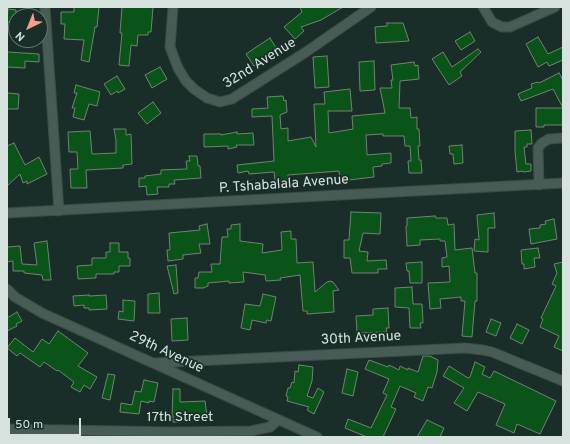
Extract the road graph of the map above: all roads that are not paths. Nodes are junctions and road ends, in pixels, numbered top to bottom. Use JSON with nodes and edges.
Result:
{"nodes":[{"id":1,"x":46,"y":7,"type":"edge"},
{"id":2,"x":172,"y":7,"type":"edge"},
{"id":3,"x":371,"y":7,"type":"edge"},
{"id":4,"x":483,"y":7,"type":"edge"},
{"id":5,"x":555,"y":7,"type":"edge"},
{"id":6,"x":563,"y":138,"type":"edge"},
{"id":7,"x":563,"y":183,"type":"edge"},
{"id":8,"x":539,"y":185,"type":"junction"},
{"id":9,"x":59,"y":211,"type":"junction"},
{"id":10,"x":7,"y":214,"type":"edge"},
{"id":11,"x":7,"y":290,"type":"edge"},
{"id":12,"x":154,"y":362,"type":"junction"},
{"id":13,"x":563,"y":381,"type":"edge"},
{"id":14,"x":278,"y":420,"type":"junction"},
{"id":15,"x":7,"y":428,"type":"edge"},
{"id":16,"x":317,"y":437,"type":"edge"}],
"edges":[{"from":1,"to":9,"type":"street"},
{"from":2,"to":3,"type":"street","name":"32nd Avenue"},
{"from":4,"to":5,"type":"street"},
{"from":6,"to":8,"type":"street"},
{"from":7,"to":8,"type":"street","name":"P. Tshabalala Avenue"},
{"from":8,"to":9,"type":"street","name":"P. Tshabalala Avenue"},
{"from":9,"to":10,"type":"street","name":"P. Tshabalala Avenue"},
{"from":11,"to":12,"type":"street","name":"29th Avenue"},
{"from":12,"to":13,"type":"street","name":"30th Avenue"},
{"from":12,"to":14,"type":"street","name":"29th Avenue"},
{"from":14,"to":15,"type":"street","name":"17th Street"},
{"from":14,"to":16,"type":"street","name":"29th Avenue"}]}
